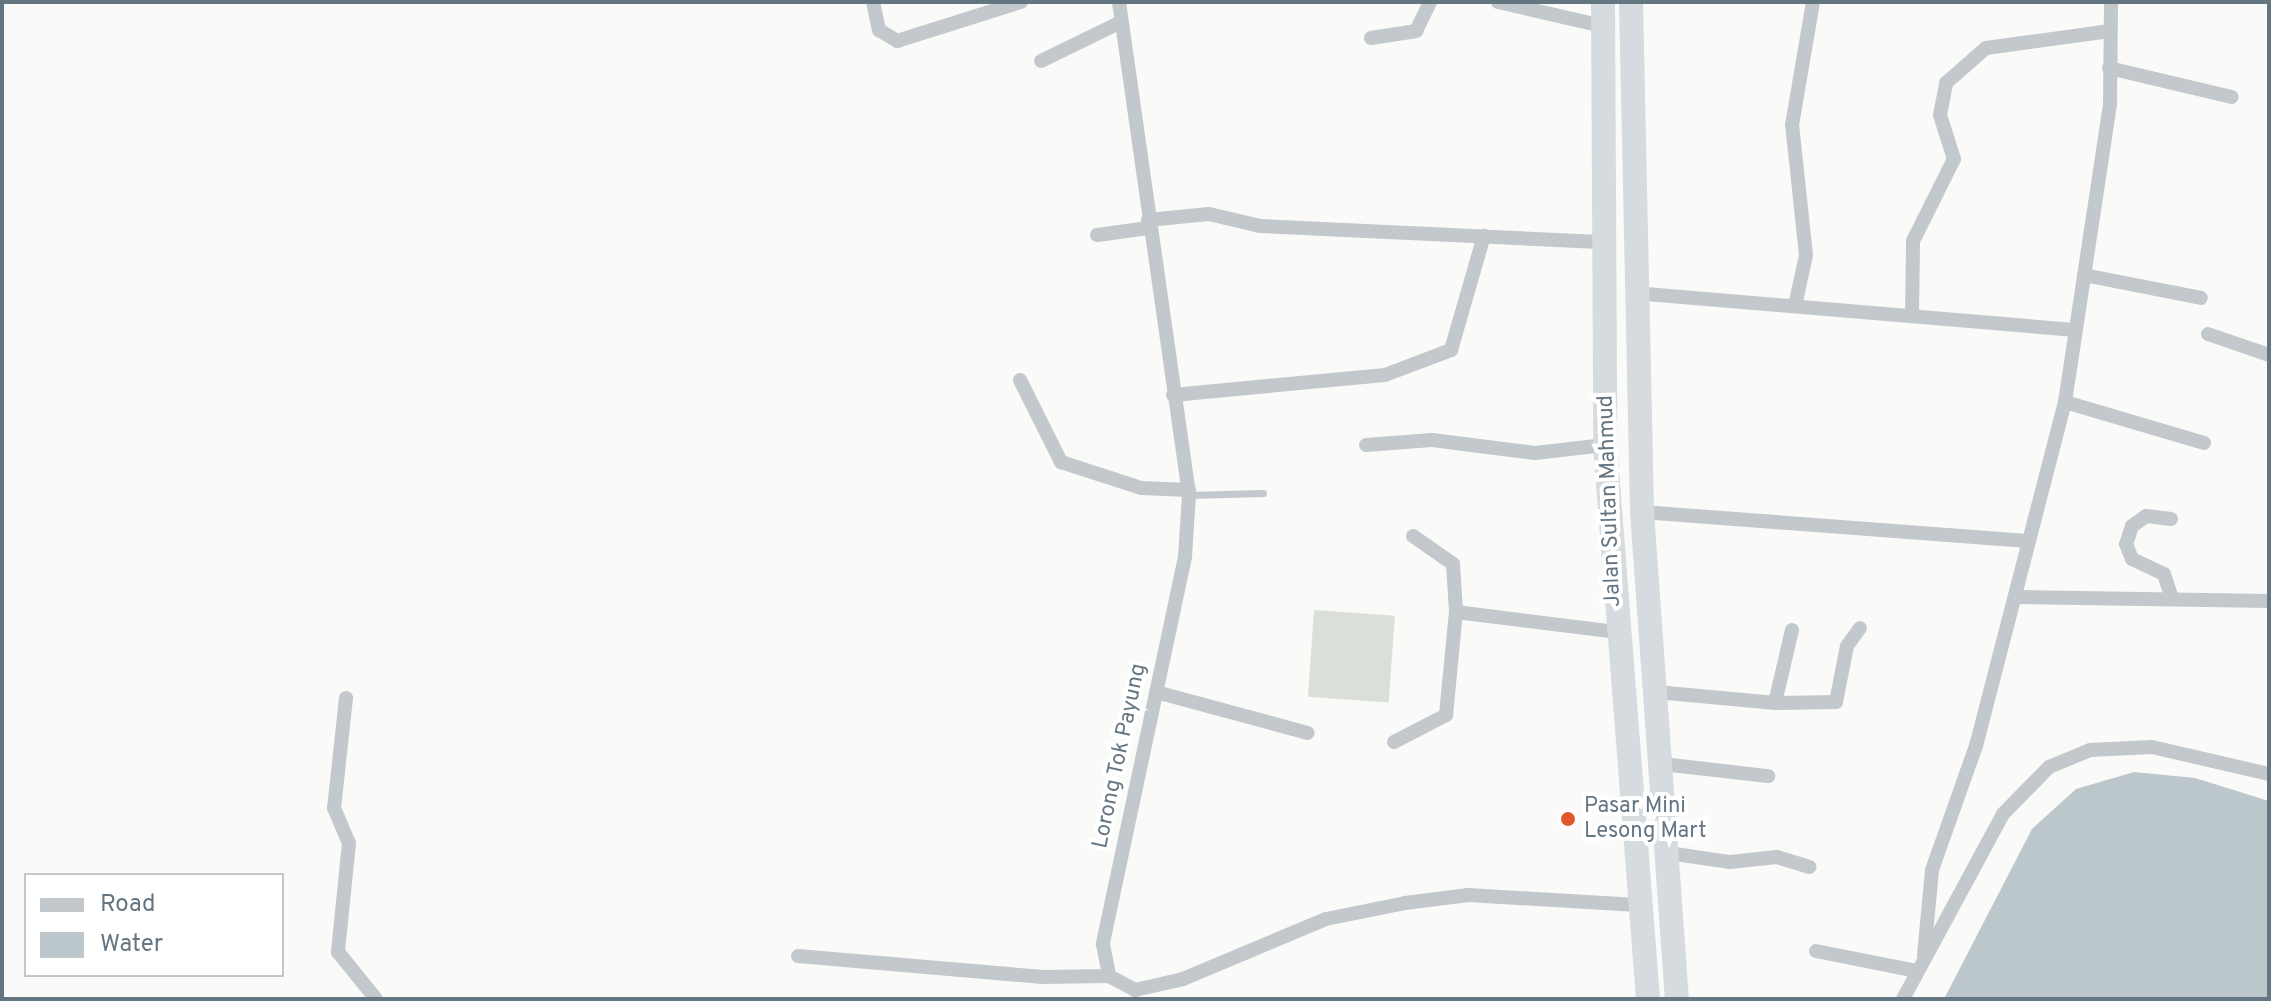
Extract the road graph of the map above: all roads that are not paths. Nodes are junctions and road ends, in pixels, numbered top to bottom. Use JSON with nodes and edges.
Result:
{"nodes":[{"id":1,"x":873,"y":2,"type":"edge"},
{"id":2,"x":1021,"y":2,"type":"edge"},
{"id":3,"x":1119,"y":2,"type":"edge"},
{"id":4,"x":1430,"y":2,"type":"edge"},
{"id":5,"x":1498,"y":2,"type":"edge"},
{"id":6,"x":1631,"y":2,"type":"edge"},
{"id":7,"x":1813,"y":2,"type":"edge"},
{"id":8,"x":2111,"y":2,"type":"edge"},
{"id":9,"x":1603,"y":14,"type":"edge"},
{"id":10,"x":1121,"y":22,"type":"junction"},
{"id":11,"x":2110,"y":31,"type":"junction"},
{"id":12,"x":1371,"y":38,"type":"dead end"},
{"id":13,"x":1041,"y":61,"type":"dead end"},
{"id":14,"x":2109,"y":68,"type":"junction"},
{"id":15,"x":2232,"y":97,"type":"dead end"},
{"id":16,"x":1148,"y":224,"type":"junction"},
{"id":17,"x":1097,"y":235,"type":"dead end"},
{"id":18,"x":1484,"y":236,"type":"junction"},
{"id":19,"x":1605,"y":242,"type":"junction"},
{"id":20,"x":2084,"y":275,"type":"junction"},
{"id":21,"x":1634,"y":293,"type":"junction"},
{"id":22,"x":2201,"y":298,"type":"dead end"},
{"id":23,"x":1795,"y":306,"type":"junction"},
{"id":24,"x":1912,"y":316,"type":"junction"},
{"id":25,"x":2075,"y":330,"type":"junction"},
{"id":26,"x":2208,"y":334,"type":"dead end"},
{"id":27,"x":2269,"y":355,"type":"edge"},
{"id":28,"x":1020,"y":380,"type":"dead end"},
{"id":29,"x":1173,"y":395,"type":"junction"},
{"id":30,"x":2065,"y":402,"type":"junction"},
{"id":31,"x":2204,"y":443,"type":"dead end"},
{"id":32,"x":1366,"y":445,"type":"dead end"},
{"id":33,"x":1605,"y":445,"type":"junction"},
{"id":34,"x":1189,"y":492,"type":"junction"},
{"id":35,"x":1263,"y":493,"type":"dead end"},
{"id":36,"x":1642,"y":512,"type":"junction"},
{"id":37,"x":2171,"y":519,"type":"dead end"},
{"id":38,"x":1413,"y":536,"type":"dead end"},
{"id":39,"x":2024,"y":541,"type":"junction"},
{"id":40,"x":2015,"y":597,"type":"junction"},
{"id":41,"x":2172,"y":599,"type":"junction"},
{"id":42,"x":2269,"y":601,"type":"edge"},
{"id":43,"x":1456,"y":612,"type":"junction"},
{"id":44,"x":1860,"y":628,"type":"dead end"},
{"id":45,"x":1792,"y":630,"type":"dead end"},
{"id":46,"x":1616,"y":632,"type":"junction"},
{"id":47,"x":1156,"y":692,"type":"junction"},
{"id":48,"x":1656,"y":692,"type":"junction"},
{"id":49,"x":346,"y":698,"type":"dead end"},
{"id":50,"x":1775,"y":703,"type":"junction"},
{"id":51,"x":1308,"y":733,"type":"dead end"},
{"id":52,"x":1394,"y":742,"type":"dead end"},
{"id":53,"x":1662,"y":764,"type":"junction"},
{"id":54,"x":2269,"y":774,"type":"edge"},
{"id":55,"x":1768,"y":776,"type":"dead end"},
{"id":56,"x":1631,"y":825,"type":"junction"},
{"id":57,"x":1667,"y":825,"type":"junction"},
{"id":58,"x":1668,"y":853,"type":"junction"},
{"id":59,"x":1810,"y":867,"type":"dead end"},
{"id":60,"x":1638,"y":905,"type":"junction"},
{"id":61,"x":1816,"y":951,"type":"dead end"},
{"id":62,"x":1924,"y":955,"type":"junction"},
{"id":63,"x":798,"y":956,"type":"dead end"},
{"id":64,"x":1916,"y":971,"type":"junction"},
{"id":65,"x":1109,"y":976,"type":"junction"},
{"id":66,"x":1134,"y":994,"type":"edge"},
{"id":67,"x":376,"y":999,"type":"edge"},
{"id":68,"x":1648,"y":999,"type":"edge"},
{"id":69,"x":1677,"y":999,"type":"edge"},
{"id":70,"x":1903,"y":999,"type":"edge"}],
"edges":[{"from":1,"to":2,"type":"street"},
{"from":3,"to":10,"type":"street","name":"Lorong Tok Payung"},
{"from":4,"to":12,"type":"street"},
{"from":5,"to":9,"type":"street"},
{"from":6,"to":21,"type":"highway","name":"Jalan Sultan Mahmud"},
{"from":7,"to":23,"type":"street"},
{"from":8,"to":11,"type":"street"},
{"from":9,"to":19,"type":"highway","name":"Jalan Sultan Mahmud"},
{"from":10,"to":13,"type":"street"},
{"from":10,"to":16,"type":"street","name":"Lorong Tok Payung"},
{"from":11,"to":14,"type":"street"},
{"from":11,"to":24,"type":"street"},
{"from":14,"to":15,"type":"street"},
{"from":14,"to":20,"type":"street"},
{"from":16,"to":17,"type":"street"},
{"from":16,"to":18,"type":"street"},
{"from":16,"to":29,"type":"street","name":"Lorong Tok Payung"},
{"from":18,"to":19,"type":"street"},
{"from":18,"to":29,"type":"street"},
{"from":19,"to":33,"type":"highway","name":"Jalan Sultan Mahmud"},
{"from":20,"to":22,"type":"street"},
{"from":20,"to":25,"type":"street"},
{"from":21,"to":23,"type":"street"},
{"from":21,"to":36,"type":"highway","name":"Jalan Sultan Mahmud"},
{"from":23,"to":24,"type":"street"},
{"from":24,"to":25,"type":"street"},
{"from":25,"to":30,"type":"street"},
{"from":26,"to":27,"type":"street"},
{"from":28,"to":34,"type":"street"},
{"from":29,"to":34,"type":"street","name":"Lorong Tok Payung"},
{"from":30,"to":31,"type":"street"},
{"from":30,"to":39,"type":"street"},
{"from":32,"to":33,"type":"street"},
{"from":33,"to":46,"type":"highway","name":"Jalan Sultan Mahmud"},
{"from":34,"to":35,"type":"lane"},
{"from":34,"to":47,"type":"street","name":"Lorong Tok Payung"},
{"from":36,"to":39,"type":"street"},
{"from":36,"to":48,"type":"highway","name":"Jalan Sultan Mahmud"},
{"from":37,"to":41,"type":"street"},
{"from":38,"to":43,"type":"street"},
{"from":39,"to":40,"type":"street"},
{"from":40,"to":41,"type":"street"},
{"from":40,"to":62,"type":"street"},
{"from":41,"to":42,"type":"street"},
{"from":43,"to":46,"type":"street"},
{"from":43,"to":52,"type":"street"},
{"from":44,"to":50,"type":"street"},
{"from":45,"to":50,"type":"street"},
{"from":46,"to":56,"type":"highway","name":"Jalan Sultan Mahmud"},
{"from":47,"to":51,"type":"street"},
{"from":47,"to":65,"type":"street","name":"Lorong Tok Payung"},
{"from":48,"to":50,"type":"street"},
{"from":48,"to":53,"type":"highway","name":"Jalan Sultan Mahmud"},
{"from":49,"to":67,"type":"street"},
{"from":53,"to":55,"type":"street"},
{"from":53,"to":57,"type":"highway","name":"Jalan Sultan Mahmud"},
{"from":54,"to":62,"type":"street"},
{"from":56,"to":57,"type":"highway"},
{"from":56,"to":60,"type":"highway","name":"Jalan Sultan Mahmud"},
{"from":57,"to":58,"type":"highway","name":"Jalan Sultan Mahmud"},
{"from":58,"to":59,"type":"street"},
{"from":58,"to":69,"type":"highway","name":"Jalan Sultan Mahmud"},
{"from":60,"to":66,"type":"street"},
{"from":60,"to":68,"type":"highway","name":"Jalan Sultan Mahmud"},
{"from":61,"to":64,"type":"street"},
{"from":62,"to":64,"type":"street"},
{"from":63,"to":65,"type":"street"},
{"from":64,"to":70,"type":"street"},
{"from":65,"to":66,"type":"street"}]}
